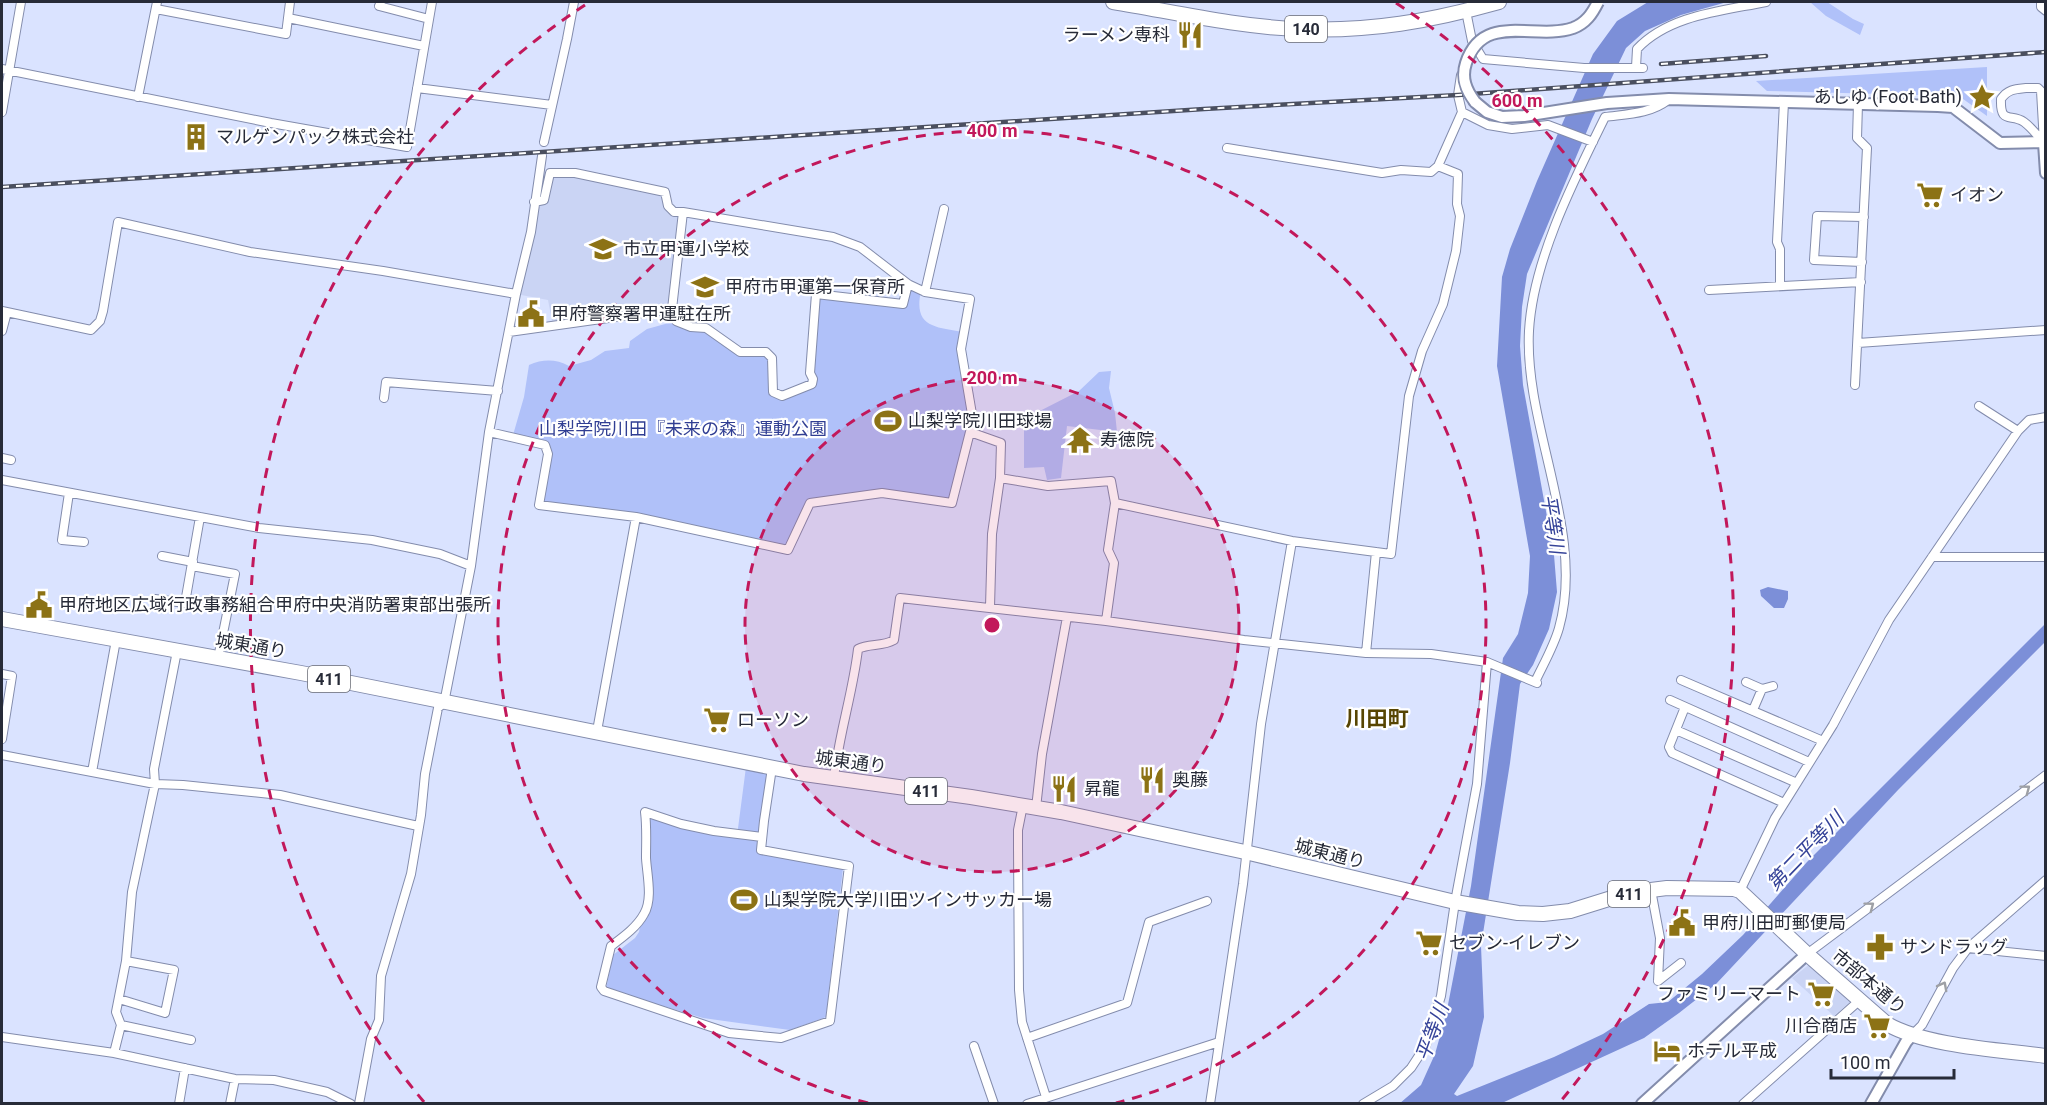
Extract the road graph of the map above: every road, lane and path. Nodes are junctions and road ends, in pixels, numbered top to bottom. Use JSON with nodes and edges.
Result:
{"nodes":[{"id":1,"x":21,"y":2,"type":"edge"},
{"id":2,"x":290,"y":2,"type":"edge"},
{"id":3,"x":381,"y":2,"type":"edge"},
{"id":4,"x":432,"y":2,"type":"edge"},
{"id":5,"x":574,"y":2,"type":"edge"},
{"id":6,"x":1113,"y":2,"type":"edge"},
{"id":7,"x":1499,"y":2,"type":"edge"},
{"id":8,"x":1598,"y":2,"type":"edge"},
{"id":9,"x":1766,"y":2,"type":"edge"},
{"id":10,"x":2041,"y":2,"type":"edge"},
{"id":11,"x":156,"y":5,"type":"edge"},
{"id":12,"x":1466,"y":11,"type":"junction"},
{"id":13,"x":2046,"y":11,"type":"edge"},
{"id":14,"x":288,"y":18,"type":"junction"},
{"id":15,"x":429,"y":19,"type":"junction"},
{"id":16,"x":1472,"y":41,"type":"junction"},
{"id":17,"x":424,"y":46,"type":"junction"},
{"id":18,"x":5,"y":70,"type":"edge"},
{"id":19,"x":2046,"y":84,"type":"edge"},
{"id":20,"x":417,"y":88,"type":"junction"},
{"id":21,"x":2035,"y":88,"type":"junction"},
{"id":22,"x":2046,"y":90,"type":"edge"},
{"id":23,"x":138,"y":97,"type":"junction"},
{"id":24,"x":1669,"y":99,"type":"junction"},
{"id":25,"x":2041,"y":99,"type":"junction"},
{"id":26,"x":1784,"y":102,"type":"junction"},
{"id":27,"x":1857,"y":104,"type":"junction"},
{"id":28,"x":552,"y":105,"type":"junction"},
{"id":29,"x":2,"y":112,"type":"edge"},
{"id":30,"x":1462,"y":112,"type":"junction"},
{"id":31,"x":1590,"y":140,"type":"junction"},
{"id":32,"x":544,"y":142,"type":"dead end"},
{"id":33,"x":2045,"y":143,"type":"edge"},
{"id":34,"x":1227,"y":148,"type":"dead end"},
{"id":35,"x":542,"y":156,"type":"dead end"},
{"id":36,"x":1438,"y":166,"type":"junction"},
{"id":37,"x":2046,"y":173,"type":"edge"},
{"id":38,"x":534,"y":201,"type":"junction"},
{"id":39,"x":944,"y":209,"type":"dead end"},
{"id":40,"x":683,"y":212,"type":"junction"},
{"id":41,"x":1864,"y":217,"type":"junction"},
{"id":42,"x":1862,"y":262,"type":"junction"},
{"id":43,"x":1861,"y":282,"type":"junction"},
{"id":44,"x":908,"y":284,"type":"junction"},
{"id":45,"x":1780,"y":286,"type":"junction"},
{"id":46,"x":1709,"y":290,"type":"dead end"},
{"id":47,"x":925,"y":292,"type":"junction"},
{"id":48,"x":516,"y":294,"type":"junction"},
{"id":49,"x":672,"y":309,"type":"junction"},
{"id":50,"x":4,"y":312,"type":"edge"},
{"id":51,"x":2046,"y":330,"type":"edge"},
{"id":52,"x":2,"y":331,"type":"edge"},
{"id":53,"x":509,"y":332,"type":"junction"},
{"id":54,"x":1857,"y":343,"type":"junction"},
{"id":55,"x":1855,"y":385,"type":"dead end"},
{"id":56,"x":498,"y":391,"type":"junction"},
{"id":57,"x":384,"y":398,"type":"dead end"},
{"id":58,"x":1979,"y":406,"type":"dead end"},
{"id":59,"x":2046,"y":417,"type":"edge"},
{"id":60,"x":2018,"y":431,"type":"junction"},
{"id":61,"x":489,"y":432,"type":"junction"},
{"id":62,"x":970,"y":432,"type":"junction"},
{"id":63,"x":2,"y":458,"type":"edge"},
{"id":64,"x":10,"y":460,"type":"dead end"},
{"id":65,"x":1000,"y":478,"type":"junction"},
{"id":66,"x":2,"y":480,"type":"edge"},
{"id":67,"x":69,"y":493,"type":"junction"},
{"id":68,"x":1115,"y":504,"type":"junction"},
{"id":69,"x":200,"y":517,"type":"junction"},
{"id":70,"x":636,"y":517,"type":"junction"},
{"id":71,"x":1292,"y":541,"type":"junction"},
{"id":72,"x":84,"y":542,"type":"dead end"},
{"id":73,"x":1376,"y":552,"type":"junction"},
{"id":74,"x":162,"y":556,"type":"dead end"},
{"id":75,"x":1932,"y":557,"type":"junction"},
{"id":76,"x":2046,"y":557,"type":"edge"},
{"id":77,"x":192,"y":564,"type":"junction"},
{"id":78,"x":471,"y":566,"type":"junction"},
{"id":79,"x":155,"y":599,"type":"dead end"},
{"id":80,"x":990,"y":608,"type":"junction"},
{"id":81,"x":1067,"y":617,"type":"junction"},
{"id":82,"x":2,"y":619,"type":"edge"},
{"id":83,"x":1106,"y":621,"type":"junction"},
{"id":84,"x":116,"y":640,"type":"junction"},
{"id":85,"x":1275,"y":643,"type":"junction"},
{"id":86,"x":177,"y":651,"type":"junction"},
{"id":87,"x":1366,"y":653,"type":"junction"},
{"id":88,"x":218,"y":658,"type":"junction"},
{"id":89,"x":1487,"y":662,"type":"junction"},
{"id":90,"x":2,"y":674,"type":"edge"},
{"id":91,"x":1681,"y":680,"type":"dead end"},
{"id":92,"x":1746,"y":682,"type":"dead end"},
{"id":93,"x":1773,"y":686,"type":"dead end"},
{"id":94,"x":1762,"y":689,"type":"junction"},
{"id":95,"x":1670,"y":700,"type":"dead end"},
{"id":96,"x":444,"y":703,"type":"junction"},
{"id":97,"x":1685,"y":707,"type":"junction"},
{"id":98,"x":1753,"y":710,"type":"junction"},
{"id":99,"x":3,"y":713,"type":"edge"},
{"id":100,"x":1676,"y":730,"type":"junction"},
{"id":101,"x":597,"y":731,"type":"junction"},
{"id":102,"x":2,"y":739,"type":"edge"},
{"id":103,"x":1823,"y":741,"type":"junction"},
{"id":104,"x":2,"y":756,"type":"edge"},
{"id":105,"x":1809,"y":762,"type":"junction"},
{"id":106,"x":772,"y":768,"type":"junction"},
{"id":107,"x":92,"y":772,"type":"junction"},
{"id":108,"x":2046,"y":775,"type":"edge"},
{"id":109,"x":834,"y":778,"type":"junction"},
{"id":110,"x":1797,"y":783,"type":"junction"},
{"id":111,"x":155,"y":784,"type":"junction"},
{"id":112,"x":1784,"y":803,"type":"junction"},
{"id":113,"x":1029,"y":807,"type":"junction"},
{"id":114,"x":418,"y":826,"type":"junction"},
{"id":115,"x":762,"y":837,"type":"junction"},
{"id":116,"x":1245,"y":852,"type":"junction"},
{"id":117,"x":2046,"y":880,"type":"edge"},
{"id":118,"x":1651,"y":890,"type":"junction"},
{"id":119,"x":1740,"y":891,"type":"junction"},
{"id":120,"x":1206,"y":901,"type":"dead end"},
{"id":121,"x":1457,"y":902,"type":"junction"},
{"id":122,"x":1968,"y":948,"type":"junction"},
{"id":123,"x":1807,"y":954,"type":"junction"},
{"id":124,"x":2046,"y":956,"type":"edge"},
{"id":125,"x":126,"y":961,"type":"junction"},
{"id":126,"x":1681,"y":963,"type":"dead end"},
{"id":127,"x":119,"y":999,"type":"junction"},
{"id":128,"x":1860,"y":1000,"type":"junction"},
{"id":129,"x":121,"y":1025,"type":"junction"},
{"id":130,"x":1912,"y":1035,"type":"junction"},
{"id":131,"x":2,"y":1037,"type":"edge"},
{"id":132,"x":1027,"y":1038,"type":"junction"},
{"id":133,"x":191,"y":1040,"type":"dead end"},
{"id":134,"x":1219,"y":1042,"type":"junction"},
{"id":135,"x":974,"y":1046,"type":"dead end"},
{"id":136,"x":114,"y":1053,"type":"junction"},
{"id":137,"x":2046,"y":1056,"type":"edge"},
{"id":138,"x":185,"y":1068,"type":"junction"},
{"id":139,"x":235,"y":1079,"type":"junction"},
{"id":140,"x":1046,"y":1097,"type":"junction"},
{"id":141,"x":179,"y":1104,"type":"edge"},
{"id":142,"x":230,"y":1104,"type":"edge"},
{"id":143,"x":351,"y":1104,"type":"edge"},
{"id":144,"x":359,"y":1104,"type":"edge"},
{"id":145,"x":994,"y":1104,"type":"edge"},
{"id":146,"x":1027,"y":1104,"type":"edge"},
{"id":147,"x":1210,"y":1104,"type":"edge"},
{"id":148,"x":1363,"y":1104,"type":"edge"},
{"id":149,"x":1642,"y":1104,"type":"edge"},
{"id":150,"x":1743,"y":1104,"type":"edge"},
{"id":151,"x":1871,"y":1104,"type":"edge"}],
"edges":[{"from":1,"to":18,"type":"street"},
{"from":2,"to":14,"type":"street"},
{"from":3,"to":15,"type":"street"},
{"from":4,"to":15,"type":"street"},
{"from":5,"to":28,"type":"street"},
{"from":6,"to":12,"type":"highway","number":"140"},
{"from":7,"to":12,"type":"highway","number":"140"},
{"from":8,"to":24,"type":"street","bridge":true},
{"from":9,"to":16,"type":"street"},
{"from":10,"to":13,"type":"street"},
{"from":11,"to":14,"type":"street"},
{"from":11,"to":23,"type":"street"},
{"from":12,"to":16,"type":"street"},
{"from":14,"to":17,"type":"street"},
{"from":15,"to":17,"type":"street"},
{"from":16,"to":30,"type":"street"},
{"from":17,"to":20,"type":"street"},
{"from":18,"to":23,"type":"street"},
{"from":18,"to":29,"type":"street"},
{"from":19,"to":21,"type":"street"},
{"from":20,"to":23,"type":"street"},
{"from":20,"to":28,"type":"street"},
{"from":21,"to":25,"type":"street"},
{"from":21,"to":33,"type":"street"},
{"from":22,"to":25,"type":"street"},
{"from":24,"to":26,"type":"street"},
{"from":24,"to":31,"type":"street"},
{"from":25,"to":33,"type":"street"},
{"from":26,"to":27,"type":"street"},
{"from":26,"to":45,"type":"street"},
{"from":27,"to":33,"type":"street"},
{"from":27,"to":41,"type":"street"},
{"from":28,"to":32,"type":"street"},
{"from":30,"to":31,"type":"street"},
{"from":30,"to":36,"type":"street"},
{"from":31,"to":89,"type":"street"},
{"from":33,"to":37,"type":"street"},
{"from":34,"to":36,"type":"street"},
{"from":35,"to":38,"type":"street"},
{"from":36,"to":73,"type":"street"},
{"from":38,"to":40,"type":"street"},
{"from":38,"to":48,"type":"street"},
{"from":39,"to":47,"type":"street"},
{"from":40,"to":44,"type":"street"},
{"from":40,"to":49,"type":"street"},
{"from":41,"to":42,"type":"street"},
{"from":41,"to":42,"type":"street"},
{"from":42,"to":43,"type":"street"},
{"from":43,"to":45,"type":"street"},
{"from":43,"to":54,"type":"street"},
{"from":44,"to":47,"type":"street"},
{"from":44,"to":49,"type":"street"},
{"from":45,"to":46,"type":"street"},
{"from":47,"to":62,"type":"street"},
{"from":48,"to":50,"type":"street"},
{"from":48,"to":53,"type":"street"},
{"from":49,"to":53,"type":"street"},
{"from":50,"to":52,"type":"street"},
{"from":51,"to":54,"type":"street"},
{"from":53,"to":56,"type":"street"},
{"from":54,"to":55,"type":"street"},
{"from":56,"to":57,"type":"street"},
{"from":56,"to":61,"type":"street"},
{"from":58,"to":60,"type":"street"},
{"from":59,"to":60,"type":"street"},
{"from":60,"to":75,"type":"street"},
{"from":61,"to":70,"type":"street"},
{"from":61,"to":78,"type":"street"},
{"from":62,"to":65,"type":"street"},
{"from":62,"to":70,"type":"street"},
{"from":63,"to":64,"type":"street"},
{"from":65,"to":68,"type":"street"},
{"from":65,"to":80,"type":"street"},
{"from":66,"to":67,"type":"street"},
{"from":67,"to":69,"type":"street"},
{"from":67,"to":72,"type":"street"},
{"from":68,"to":71,"type":"street"},
{"from":68,"to":83,"type":"street"},
{"from":69,"to":77,"type":"street"},
{"from":69,"to":78,"type":"street"},
{"from":70,"to":101,"type":"street"},
{"from":71,"to":73,"type":"street"},
{"from":71,"to":85,"type":"street"},
{"from":73,"to":87,"type":"street"},
{"from":74,"to":77,"type":"street"},
{"from":75,"to":76,"type":"street"},
{"from":75,"to":103,"type":"street"},
{"from":77,"to":79,"type":"street"},
{"from":77,"to":88,"type":"street"},
{"from":78,"to":96,"type":"street"},
{"from":80,"to":81,"type":"street"},
{"from":80,"to":109,"type":"street"},
{"from":81,"to":83,"type":"street"},
{"from":81,"to":113,"type":"street"},
{"from":82,"to":84,"type":"highway","name":"城東通り","number":"411"},
{"from":83,"to":85,"type":"street"},
{"from":84,"to":86,"type":"highway","name":"城東通り","number":"411"},
{"from":84,"to":107,"type":"street"},
{"from":85,"to":87,"type":"street"},
{"from":85,"to":116,"type":"street"},
{"from":86,"to":88,"type":"highway","name":"城東通り","number":"411"},
{"from":86,"to":111,"type":"street"},
{"from":87,"to":89,"type":"street"},
{"from":88,"to":96,"type":"highway","name":"城東通り","number":"411"},
{"from":89,"to":121,"type":"street"},
{"from":90,"to":99,"type":"street"},
{"from":91,"to":98,"type":"street"},
{"from":92,"to":94,"type":"street"},
{"from":93,"to":94,"type":"street"},
{"from":94,"to":98,"type":"street"},
{"from":95,"to":97,"type":"street"},
{"from":96,"to":101,"type":"highway","name":"城東通り","number":"411"},
{"from":96,"to":114,"type":"street"},
{"from":97,"to":100,"type":"street"},
{"from":97,"to":105,"type":"street"},
{"from":98,"to":103,"type":"street"},
{"from":99,"to":102,"type":"street"},
{"from":100,"to":110,"type":"street"},
{"from":100,"to":112,"type":"street"},
{"from":101,"to":106,"type":"highway","name":"城東通り","number":"411"},
{"from":103,"to":105,"type":"street"},
{"from":104,"to":107,"type":"street"},
{"from":105,"to":110,"type":"street"},
{"from":106,"to":109,"type":"highway","name":"城東通り","number":"411"},
{"from":106,"to":115,"type":"street"},
{"from":107,"to":111,"type":"street"},
{"from":123,"to":108,"type":"street","one_way":true},
{"from":109,"to":113,"type":"highway","name":"城東通り","number":"411"},
{"from":110,"to":112,"type":"street"},
{"from":111,"to":114,"type":"street"},
{"from":111,"to":125,"type":"street"},
{"from":112,"to":119,"type":"street"},
{"from":113,"to":116,"type":"highway","name":"城東通り","number":"411"},
{"from":113,"to":132,"type":"street"},
{"from":114,"to":144,"type":"street"},
{"from":115,"to":115,"type":"street"},
{"from":116,"to":121,"type":"highway","name":"城東通り","number":"411"},
{"from":116,"to":134,"type":"street"},
{"from":117,"to":122,"type":"street"},
{"from":118,"to":119,"type":"highway","name":"城東通り","number":"411"},
{"from":118,"to":121,"type":"highway","name":"城東通り","number":"411"},
{"from":118,"to":126,"type":"street"},
{"from":119,"to":123,"type":"highway","name":"市部本通り"},
{"from":120,"to":132,"type":"street"},
{"from":121,"to":148,"type":"street"},
{"from":122,"to":124,"type":"street"},
{"from":130,"to":122,"type":"street","one_way":true},
{"from":123,"to":128,"type":"highway","name":"市部本通り"},
{"from":123,"to":149,"type":"street"},
{"from":125,"to":127,"type":"street"},
{"from":125,"to":127,"type":"street"},
{"from":127,"to":129,"type":"street"},
{"from":128,"to":130,"type":"highway","name":"市部本通り"},
{"from":128,"to":150,"type":"street"},
{"from":129,"to":133,"type":"street"},
{"from":129,"to":136,"type":"street"},
{"from":130,"to":137,"type":"highway","name":"市部本通り"},
{"from":130,"to":151,"type":"street"},
{"from":131,"to":136,"type":"street"},
{"from":132,"to":140,"type":"street"},
{"from":134,"to":140,"type":"street"},
{"from":134,"to":147,"type":"street"},
{"from":135,"to":145,"type":"street"},
{"from":136,"to":138,"type":"street"},
{"from":138,"to":139,"type":"street"},
{"from":138,"to":141,"type":"street"},
{"from":139,"to":142,"type":"street"},
{"from":139,"to":143,"type":"street"},
{"from":140,"to":146,"type":"street"}]}
